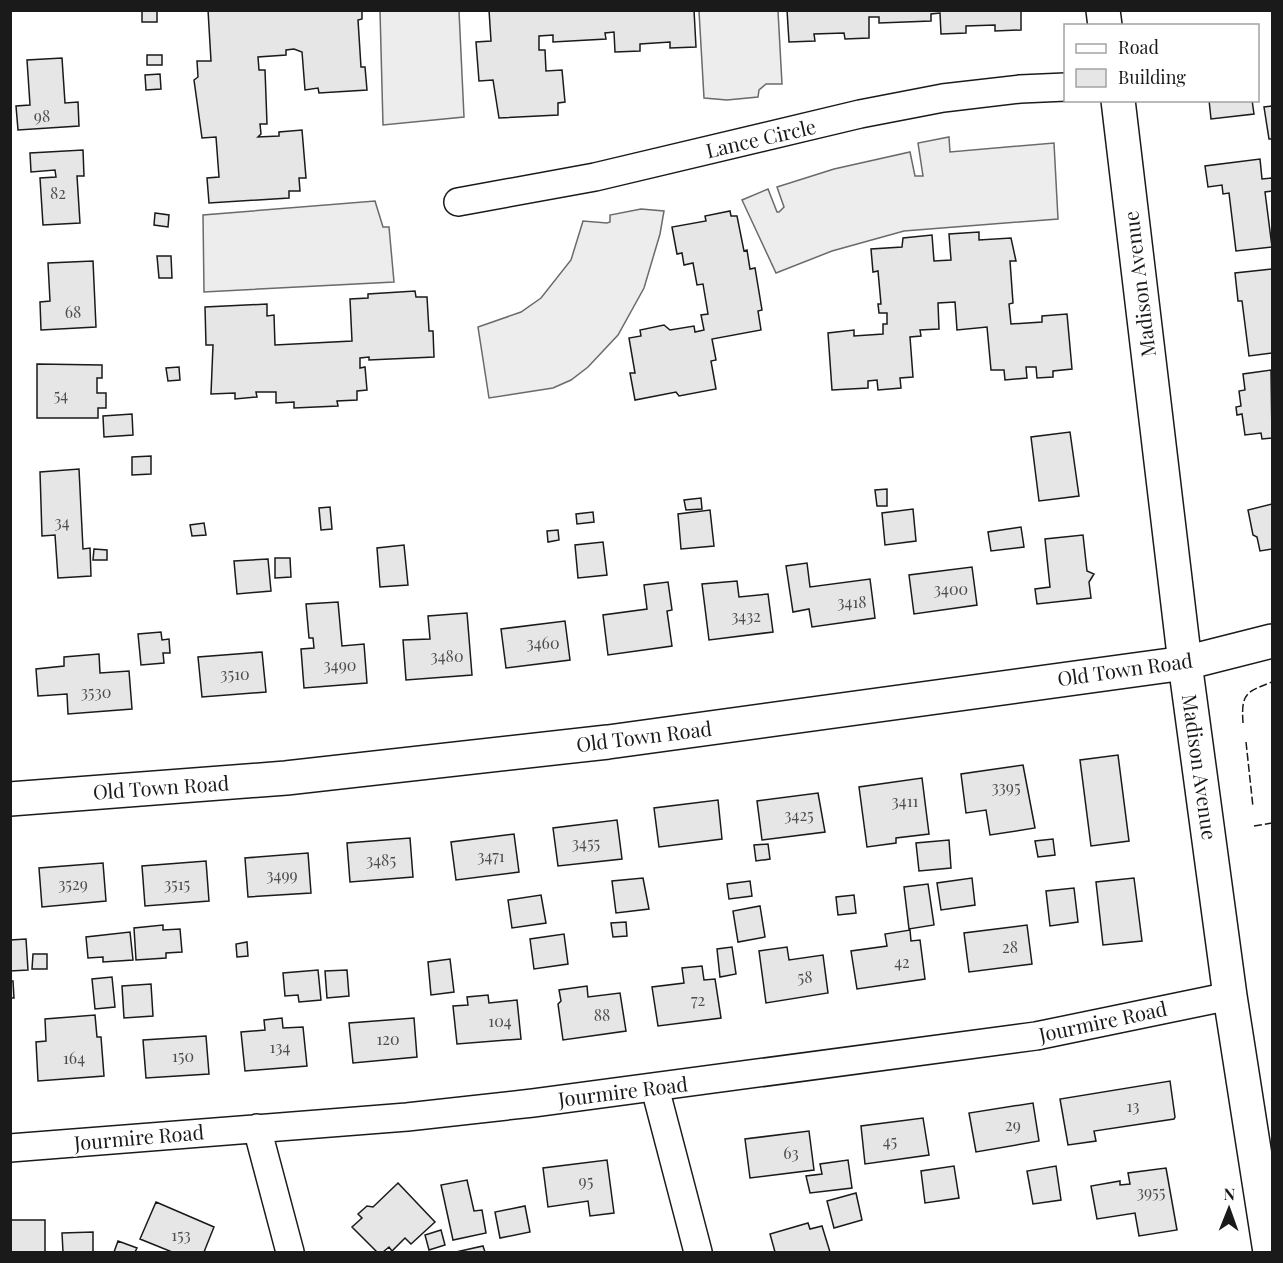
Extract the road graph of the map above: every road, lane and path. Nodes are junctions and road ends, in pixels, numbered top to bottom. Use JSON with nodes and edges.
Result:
{"nodes":[{"id":1,"x":1064,"y":87,"type":"edge"},
{"id":2,"x":1118,"y":102,"type":"edge"},
{"id":3,"x":458,"y":202,"type":"dead end"},
{"id":4,"x":1272,"y":640,"type":"edge"},
{"id":5,"x":1185,"y":663,"type":"junction"},
{"id":6,"x":10,"y":799,"type":"edge"},
{"id":7,"x":1230,"y":996,"type":"junction"},
{"id":8,"x":655,"y":1088,"type":"junction"},
{"id":9,"x":257,"y":1128,"type":"junction"},
{"id":10,"x":10,"y":1148,"type":"edge"},
{"id":11,"x":290,"y":1252,"type":"edge"},
{"id":12,"x":698,"y":1252,"type":"edge"},
{"id":13,"x":1270,"y":1252,"type":"edge"}],
"edges":[{"from":1,"to":3,"type":"street","name":"Lance Circle"},
{"from":2,"to":5,"type":"main road","name":"Madison Avenue"},
{"from":4,"to":5,"type":"main road","name":"Old Town Road"},
{"from":5,"to":6,"type":"main road","name":"Old Town Road"},
{"from":5,"to":7,"type":"main road","name":"Madison Avenue"},
{"from":7,"to":8,"type":"street","name":"Jourmire Road"},
{"from":7,"to":13,"type":"main road","name":"Madison Avenue"},
{"from":8,"to":9,"type":"street","name":"Jourmire Road"},
{"from":8,"to":12,"type":"street"},
{"from":9,"to":10,"type":"street","name":"Jourmire Road"},
{"from":9,"to":11,"type":"street"}]}
